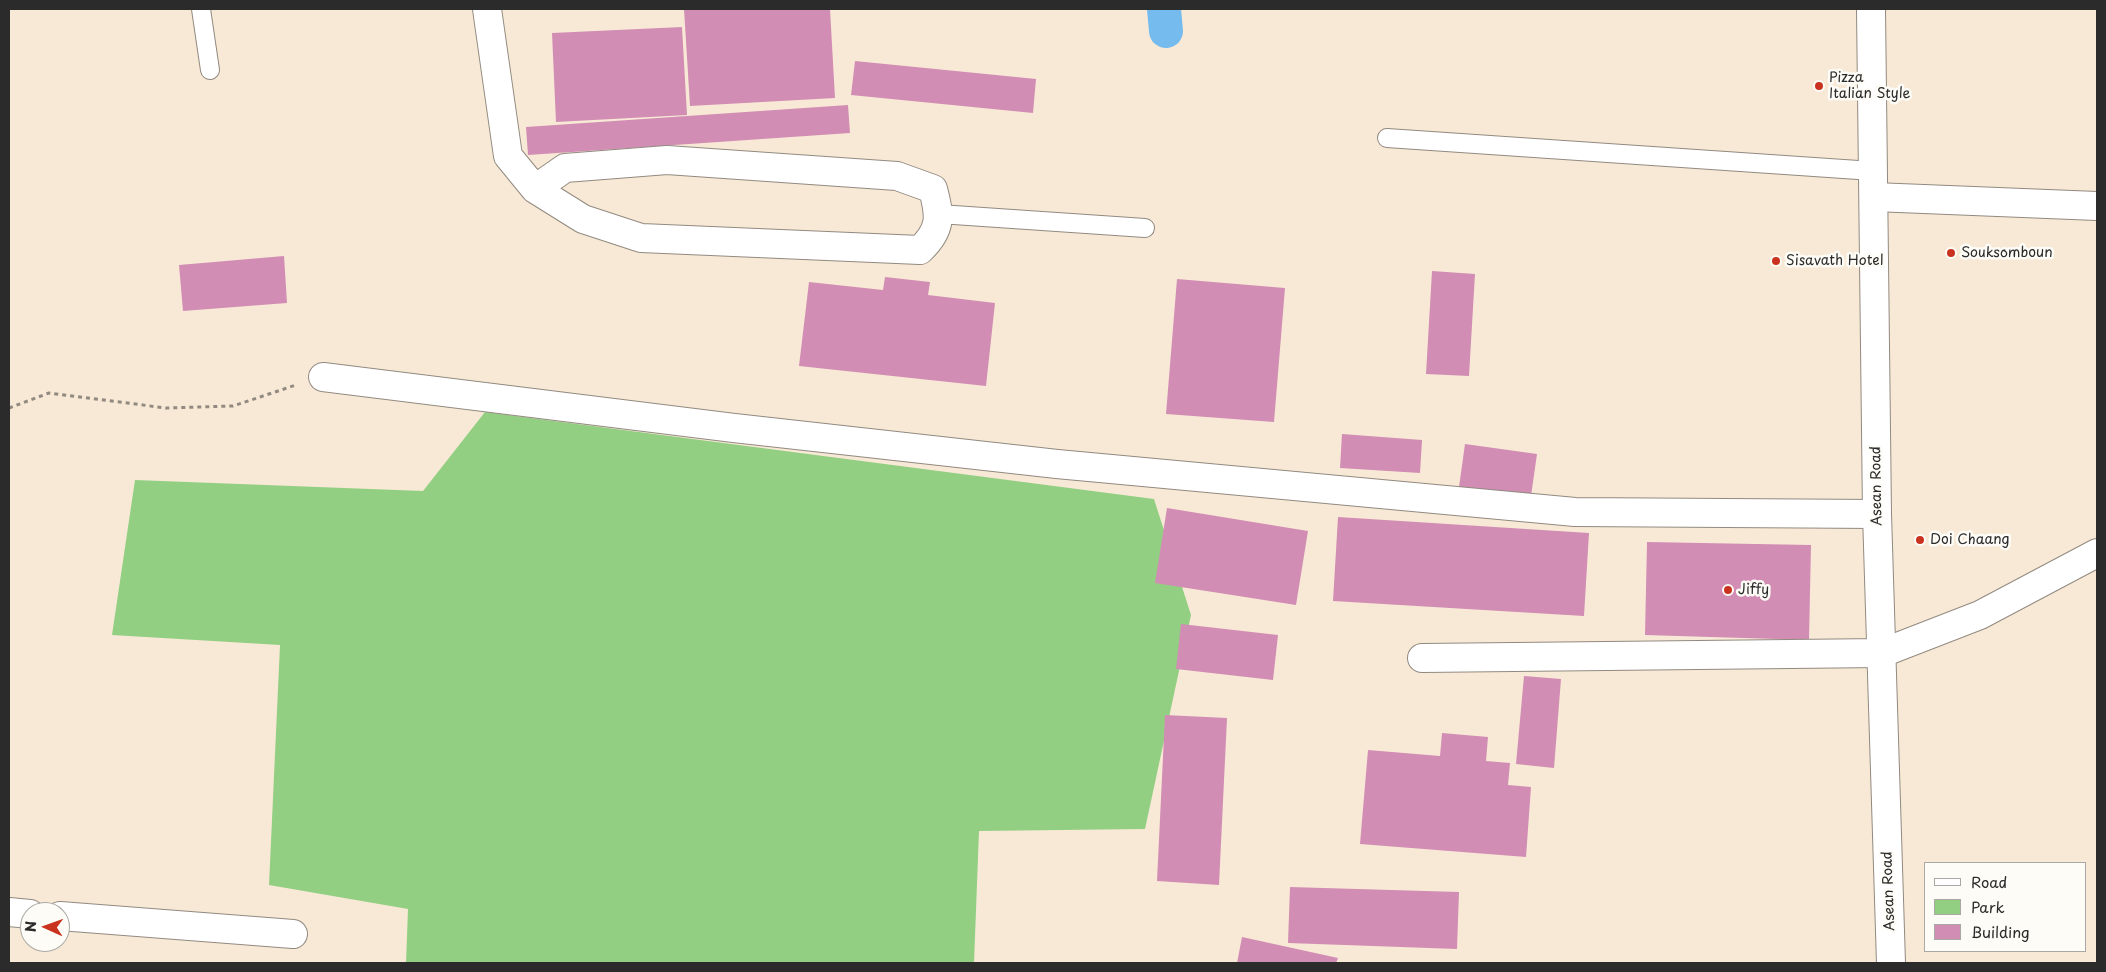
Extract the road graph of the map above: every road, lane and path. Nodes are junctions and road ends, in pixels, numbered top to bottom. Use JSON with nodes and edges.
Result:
{"nodes":[{"id":1,"x":201,"y":9,"type":"edge"},
{"id":2,"x":487,"y":9,"type":"edge"},
{"id":3,"x":1871,"y":9,"type":"edge"},
{"id":4,"x":210,"y":70,"type":"dead end"},
{"id":5,"x":1387,"y":138,"type":"dead end"},
{"id":6,"x":1874,"y":184,"type":"junction"},
{"id":7,"x":535,"y":189,"type":"junction"},
{"id":8,"x":2097,"y":206,"type":"edge"},
{"id":9,"x":939,"y":214,"type":"junction"},
{"id":10,"x":1145,"y":228,"type":"dead end"},
{"id":11,"x":323,"y":377,"type":"joint"},
{"id":12,"x":9,"y":408,"type":"edge"},
{"id":13,"x":1877,"y":514,"type":"junction"},
{"id":14,"x":2097,"y":553,"type":"edge"},
{"id":15,"x":1882,"y":653,"type":"junction"},
{"id":16,"x":1422,"y":658,"type":"dead end"},
{"id":17,"x":70,"y":917,"type":"edge"},
{"id":18,"x":293,"y":934,"type":"dead end"},
{"id":19,"x":1891,"y":963,"type":"edge"}],
"edges":[{"from":1,"to":4,"type":"lane"},
{"from":2,"to":7,"type":"street"},
{"from":3,"to":6,"type":"street","name":"Asean Road"},
{"from":5,"to":6,"type":"lane"},
{"from":6,"to":8,"type":"street"},
{"from":6,"to":13,"type":"street","name":"Asean Road"},
{"from":7,"to":9,"type":"street"},
{"from":7,"to":9,"type":"street"},
{"from":9,"to":10,"type":"lane"},
{"from":11,"to":12,"type":"path"},
{"from":11,"to":13,"type":"street"},
{"from":13,"to":15,"type":"street","name":"Asean Road"},
{"from":14,"to":15,"type":"street"},
{"from":15,"to":16,"type":"street"},
{"from":15,"to":19,"type":"street","name":"Asean Road"},
{"from":17,"to":18,"type":"street"}]}
